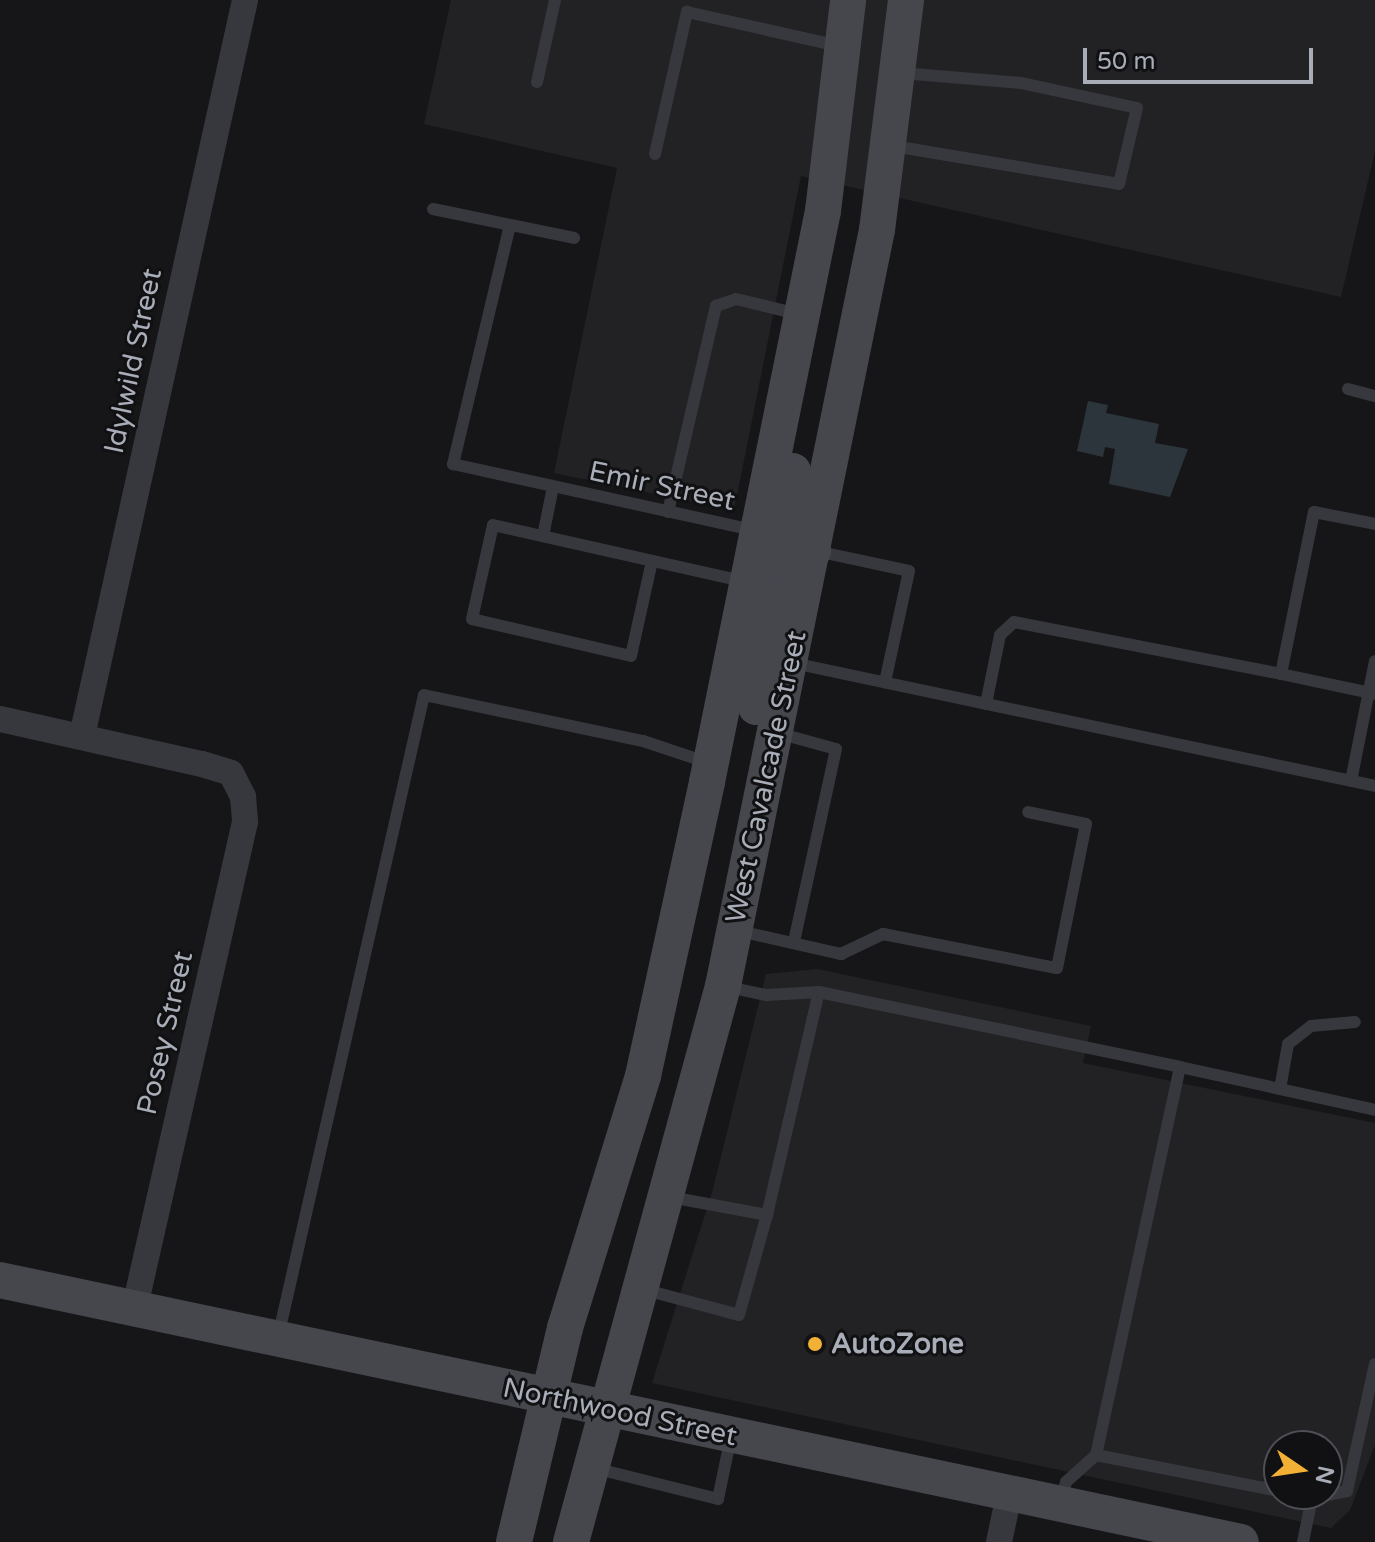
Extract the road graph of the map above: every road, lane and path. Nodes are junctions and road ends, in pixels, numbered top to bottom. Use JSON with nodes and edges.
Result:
{"nodes":[{"id":1,"x":245,"y":0,"type":"edge"},
{"id":2,"x":555,"y":0,"type":"edge"},
{"id":3,"x":848,"y":0,"type":"edge"},
{"id":4,"x":906,"y":0,"type":"edge"},
{"id":5,"x":843,"y":47,"type":"junction"},
{"id":6,"x":900,"y":72,"type":"junction"},
{"id":7,"x":537,"y":82,"type":"dead end"},
{"id":8,"x":893,"y":146,"type":"junction"},
{"id":9,"x":655,"y":154,"type":"dead end"},
{"id":10,"x":433,"y":209,"type":"dead end"},
{"id":11,"x":510,"y":225,"type":"junction"},
{"id":12,"x":574,"y":238,"type":"dead end"},
{"id":13,"x":805,"y":315,"type":"junction"},
{"id":14,"x":1348,"y":389,"type":"dead end"},
{"id":15,"x":1375,"y":396,"type":"edge"},
{"id":16,"x":553,"y":487,"type":"junction"},
{"id":17,"x":668,"y":512,"type":"junction"},
{"id":18,"x":1375,"y":524,"type":"edge"},
{"id":19,"x":760,"y":531,"type":"junction"},
{"id":20,"x":543,"y":536,"type":"junction"},
{"id":21,"x":813,"y":551,"type":"junction"},
{"id":22,"x":652,"y":561,"type":"junction"},
{"id":23,"x":748,"y":582,"type":"junction"},
{"id":24,"x":1375,"y":661,"type":"edge"},
{"id":25,"x":790,"y":662,"type":"junction"},
{"id":26,"x":1281,"y":674,"type":"junction"},
{"id":27,"x":885,"y":682,"type":"junction"},
{"id":28,"x":1372,"y":694,"type":"edge"},
{"id":29,"x":986,"y":704,"type":"junction"},
{"id":30,"x":0,"y":719,"type":"edge"},
{"id":31,"x":775,"y":733,"type":"junction"},
{"id":32,"x":82,"y":736,"type":"junction"},
{"id":33,"x":709,"y":763,"type":"junction"},
{"id":34,"x":1351,"y":781,"type":"junction"},
{"id":35,"x":1375,"y":786,"type":"edge"},
{"id":36,"x":1028,"y":812,"type":"dead end"},
{"id":37,"x":734,"y":930,"type":"junction"},
{"id":38,"x":794,"y":941,"type":"junction"},
{"id":39,"x":666,"y":973,"type":"junction"},
{"id":40,"x":723,"y":986,"type":"junction"},
{"id":41,"x":819,"y":992,"type":"junction"},
{"id":42,"x":1355,"y":1022,"type":"dead end"},
{"id":43,"x":1180,"y":1067,"type":"junction"},
{"id":44,"x":1280,"y":1089,"type":"junction"},
{"id":45,"x":1375,"y":1110,"type":"edge"},
{"id":46,"x":670,"y":1197,"type":"junction"},
{"id":47,"x":767,"y":1215,"type":"junction"},
{"id":48,"x":0,"y":1280,"type":"edge"},
{"id":49,"x":639,"y":1288,"type":"junction"},
{"id":50,"x":135,"y":1308,"type":"junction"},
{"id":51,"x":277,"y":1339,"type":"junction"},
{"id":52,"x":1375,"y":1364,"type":"edge"},
{"id":53,"x":548,"y":1396,"type":"junction"},
{"id":54,"x":602,"y":1407,"type":"junction"},
{"id":55,"x":731,"y":1437,"type":"junction"},
{"id":56,"x":1096,"y":1455,"type":"junction"},
{"id":57,"x":588,"y":1467,"type":"junction"},
{"id":58,"x":1263,"y":1488,"type":"edge"},
{"id":59,"x":1343,"y":1492,"type":"edge"},
{"id":60,"x":1009,"y":1495,"type":"junction"},
{"id":61,"x":1061,"y":1505,"type":"junction"},
{"id":62,"x":1310,"y":1510,"type":"edge"},
{"id":63,"x":514,"y":1542,"type":"edge"},
{"id":64,"x":571,"y":1542,"type":"edge"},
{"id":65,"x":999,"y":1542,"type":"edge"},
{"id":66,"x":1241,"y":1542,"type":"edge"},
{"id":67,"x":1303,"y":1542,"type":"edge"}],
"edges":[{"from":1,"to":32,"type":"street","name":"Idylwild Street"},
{"from":2,"to":7,"type":"lane"},
{"from":3,"to":5,"type":"main road","name":"West Cavalcade Street"},
{"from":4,"to":6,"type":"main road","name":"West Cavalcade Street"},
{"from":5,"to":9,"type":"lane"},
{"from":5,"to":13,"type":"main road","name":"West Cavalcade Street"},
{"from":6,"to":8,"type":"main road","name":"West Cavalcade Street"},
{"from":6,"to":8,"type":"lane"},
{"from":8,"to":21,"type":"main road","name":"West Cavalcade Street"},
{"from":10,"to":11,"type":"lane"},
{"from":11,"to":12,"type":"lane"},
{"from":11,"to":16,"type":"lane","name":"Emir Street"},
{"from":13,"to":17,"type":"lane"},
{"from":13,"to":19,"type":"main road","name":"West Cavalcade Street"},
{"from":13,"to":21,"type":"main road"},
{"from":14,"to":15,"type":"lane"},
{"from":16,"to":17,"type":"lane","name":"Emir Street"},
{"from":16,"to":20,"type":"lane"},
{"from":17,"to":19,"type":"lane","name":"Emir Street"},
{"from":18,"to":26,"type":"lane"},
{"from":19,"to":23,"type":"main road","name":"West Cavalcade Street"},
{"from":19,"to":31,"type":"main road"},
{"from":20,"to":22,"type":"lane"},
{"from":20,"to":22,"type":"lane"},
{"from":21,"to":25,"type":"main road","name":"West Cavalcade Street"},
{"from":21,"to":27,"type":"lane"},
{"from":22,"to":23,"type":"lane"},
{"from":23,"to":33,"type":"main road","name":"West Cavalcade Street"},
{"from":24,"to":28,"type":"lane"},
{"from":25,"to":27,"type":"lane"},
{"from":25,"to":31,"type":"main road","name":"West Cavalcade Street"},
{"from":26,"to":28,"type":"lane"},
{"from":26,"to":29,"type":"lane"},
{"from":27,"to":29,"type":"lane"},
{"from":28,"to":34,"type":"lane"},
{"from":29,"to":34,"type":"lane"},
{"from":30,"to":32,"type":"street"},
{"from":31,"to":37,"type":"main road","name":"West Cavalcade Street"},
{"from":31,"to":38,"type":"lane"},
{"from":32,"to":50,"type":"street","name":"Posey Street"},
{"from":33,"to":39,"type":"main road","name":"West Cavalcade Street"},
{"from":33,"to":51,"type":"lane"},
{"from":34,"to":35,"type":"lane"},
{"from":36,"to":38,"type":"lane"},
{"from":37,"to":38,"type":"lane"},
{"from":37,"to":40,"type":"main road","name":"West Cavalcade Street"},
{"from":39,"to":40,"type":"main road"},
{"from":39,"to":53,"type":"main road","name":"West Cavalcade Street"},
{"from":40,"to":41,"type":"lane"},
{"from":40,"to":46,"type":"main road","name":"West Cavalcade Street"},
{"from":41,"to":43,"type":"lane"},
{"from":41,"to":47,"type":"lane"},
{"from":42,"to":44,"type":"lane"},
{"from":43,"to":44,"type":"lane"},
{"from":43,"to":56,"type":"lane"},
{"from":44,"to":45,"type":"lane"},
{"from":46,"to":47,"type":"lane"},
{"from":46,"to":49,"type":"main road","name":"West Cavalcade Street"},
{"from":47,"to":49,"type":"lane"},
{"from":48,"to":50,"type":"main road","name":"Northwood Street"},
{"from":49,"to":54,"type":"main road","name":"West Cavalcade Street"},
{"from":50,"to":51,"type":"main road","name":"Northwood Street"},
{"from":51,"to":53,"type":"main road","name":"Northwood Street"},
{"from":52,"to":59,"type":"lane"},
{"from":53,"to":54,"type":"main road","name":"Northwood Street"},
{"from":53,"to":63,"type":"main road","name":"West Cavalcade Street"},
{"from":54,"to":55,"type":"main road","name":"Northwood Street"},
{"from":54,"to":57,"type":"main road","name":"West Cavalcade Street"},
{"from":55,"to":57,"type":"lane"},
{"from":55,"to":60,"type":"main road","name":"Northwood Street"},
{"from":56,"to":58,"type":"lane"},
{"from":56,"to":61,"type":"lane"},
{"from":57,"to":64,"type":"main road","name":"West Cavalcade Street"},
{"from":60,"to":61,"type":"main road","name":"Northwood Street"},
{"from":60,"to":65,"type":"street"},
{"from":61,"to":66,"type":"main road","name":"Northwood Street"},
{"from":62,"to":67,"type":"lane"}]}
